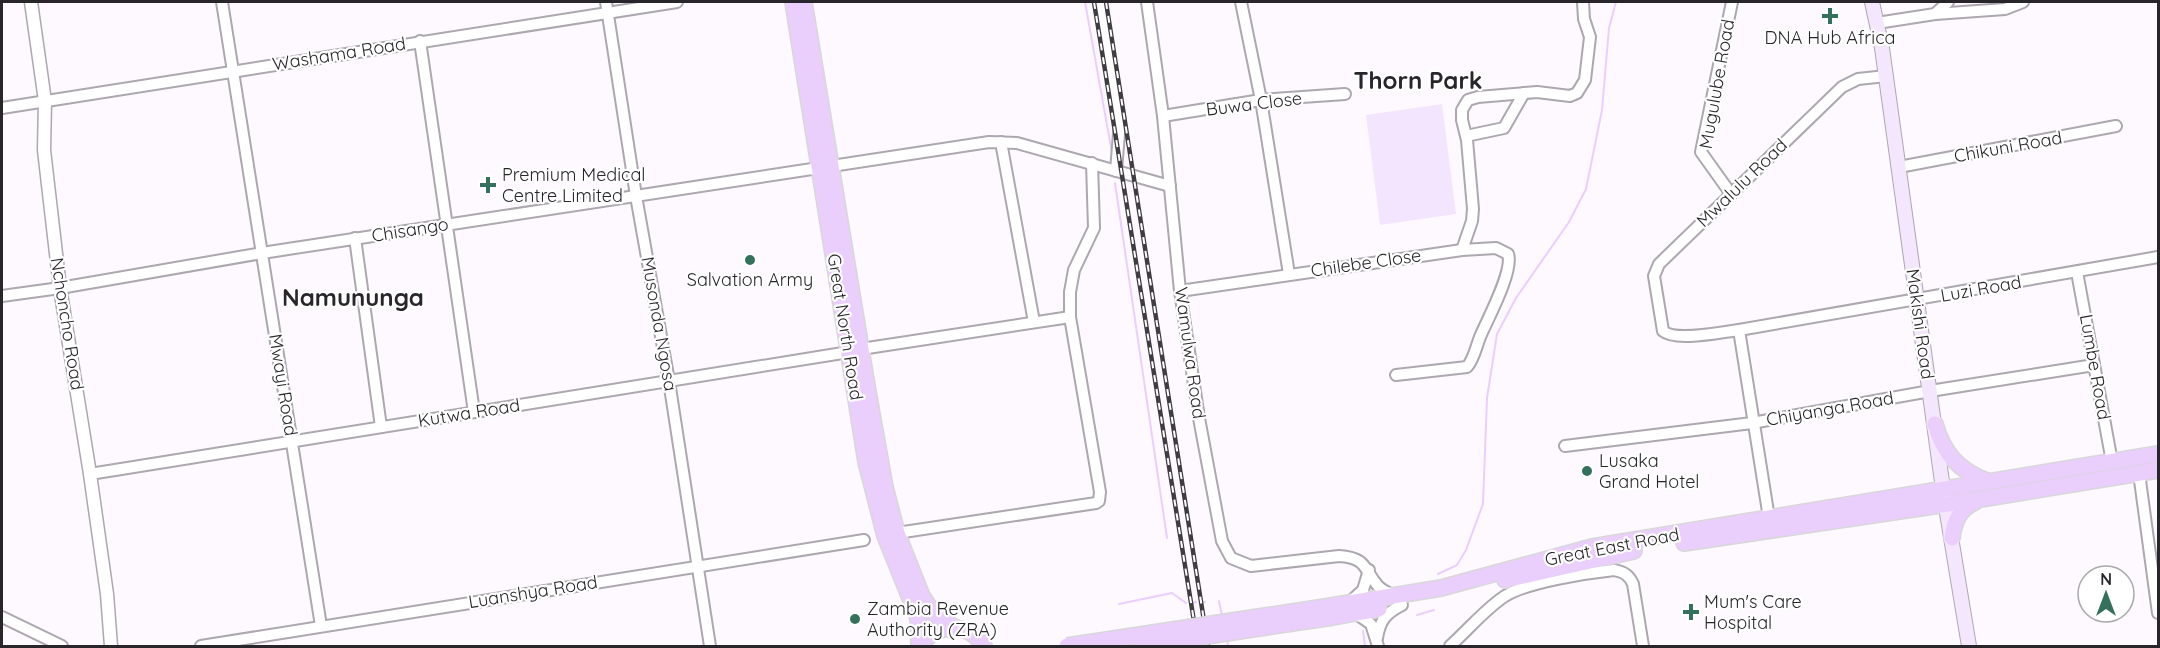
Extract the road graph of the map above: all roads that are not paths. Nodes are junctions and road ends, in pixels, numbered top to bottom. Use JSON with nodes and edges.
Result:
{"nodes":[{"id":1,"x":30,"y":2,"type":"edge"},
{"id":2,"x":222,"y":2,"type":"edge"},
{"id":3,"x":676,"y":2,"type":"edge"},
{"id":4,"x":793,"y":2,"type":"edge"},
{"id":5,"x":799,"y":2,"type":"edge"},
{"id":6,"x":804,"y":2,"type":"edge"},
{"id":7,"x":1099,"y":2,"type":"edge"},
{"id":8,"x":1147,"y":2,"type":"edge"},
{"id":9,"x":1241,"y":2,"type":"edge"},
{"id":10,"x":1583,"y":2,"type":"edge"},
{"id":11,"x":1732,"y":2,"type":"edge"},
{"id":12,"x":1872,"y":2,"type":"edge"},
{"id":13,"x":1948,"y":2,"type":"edge"},
{"id":14,"x":2023,"y":2,"type":"edge"},
{"id":15,"x":607,"y":7,"type":"edge"},
{"id":16,"x":1935,"y":14,"type":"junction"},
{"id":17,"x":1877,"y":23,"type":"junction"},
{"id":18,"x":798,"y":33,"type":"junction"},
{"id":19,"x":420,"y":41,"type":"junction"},
{"id":20,"x":233,"y":71,"type":"junction"},
{"id":21,"x":1886,"y":76,"type":"junction"},
{"id":22,"x":1345,"y":93,"type":"dead end"},
{"id":23,"x":1524,"y":93,"type":"junction"},
{"id":24,"x":1261,"y":100,"type":"junction"},
{"id":25,"x":45,"y":101,"type":"junction"},
{"id":26,"x":2,"y":108,"type":"edge"},
{"id":27,"x":1164,"y":116,"type":"junction"},
{"id":28,"x":2116,"y":126,"type":"dead end"},
{"id":29,"x":1466,"y":136,"type":"junction"},
{"id":30,"x":1001,"y":141,"type":"junction"},
{"id":31,"x":1092,"y":163,"type":"junction"},
{"id":32,"x":825,"y":166,"type":"junction"},
{"id":33,"x":1899,"y":167,"type":"junction"},
{"id":34,"x":1116,"y":171,"type":"junction"},
{"id":35,"x":1170,"y":186,"type":"junction"},
{"id":36,"x":1731,"y":194,"type":"junction"},
{"id":37,"x":636,"y":196,"type":"junction"},
{"id":38,"x":448,"y":224,"type":"junction"},
{"id":39,"x":355,"y":238,"type":"junction"},
{"id":40,"x":1462,"y":250,"type":"junction"},
{"id":41,"x":262,"y":253,"type":"junction"},
{"id":42,"x":2158,"y":257,"type":"edge"},
{"id":43,"x":2077,"y":272,"type":"junction"},
{"id":44,"x":1289,"y":274,"type":"junction"},
{"id":45,"x":60,"y":288,"type":"junction"},
{"id":46,"x":1180,"y":291,"type":"junction"},
{"id":47,"x":2,"y":296,"type":"edge"},
{"id":48,"x":1916,"y":300,"type":"junction"},
{"id":49,"x":1070,"y":317,"type":"junction"},
{"id":50,"x":1034,"y":322,"type":"junction"},
{"id":51,"x":1739,"y":330,"type":"junction"},
{"id":52,"x":1663,"y":331,"type":"joint"},
{"id":53,"x":855,"y":350,"type":"junction"},
{"id":54,"x":2094,"y":365,"type":"junction"},
{"id":55,"x":1396,"y":375,"type":"dead end"},
{"id":56,"x":669,"y":381,"type":"junction"},
{"id":57,"x":1930,"y":391,"type":"junction"},
{"id":58,"x":474,"y":412,"type":"junction"},
{"id":59,"x":1752,"y":423,"type":"junction"},
{"id":60,"x":1935,"y":424,"type":"junction"},
{"id":61,"x":381,"y":427,"type":"junction"},
{"id":62,"x":292,"y":442,"type":"junction"},
{"id":63,"x":1565,"y":446,"type":"dead end"},
{"id":64,"x":2158,"y":454,"type":"edge"},
{"id":65,"x":2112,"y":462,"type":"junction"},
{"id":66,"x":2158,"y":470,"type":"edge"},
{"id":67,"x":2139,"y":473,"type":"junction"},
{"id":68,"x":90,"y":474,"type":"junction"},
{"id":69,"x":1988,"y":481,"type":"junction"},
{"id":70,"x":1945,"y":497,"type":"junction"},
{"id":71,"x":1981,"y":499,"type":"junction"},
{"id":72,"x":1769,"y":518,"type":"junction"},
{"id":73,"x":897,"y":533,"type":"junction"},
{"id":74,"x":1952,"y":538,"type":"junction"},
{"id":75,"x":864,"y":540,"type":"dead end"},
{"id":76,"x":697,"y":566,"type":"junction"},
{"id":77,"x":1369,"y":570,"type":"junction"},
{"id":78,"x":1399,"y":601,"type":"junction"},
{"id":79,"x":1351,"y":608,"type":"junction"},
{"id":80,"x":1332,"y":611,"type":"junction"},
{"id":81,"x":2158,"y":612,"type":"edge"},
{"id":82,"x":2,"y":617,"type":"edge"},
{"id":83,"x":321,"y":626,"type":"junction"},
{"id":84,"x":954,"y":627,"type":"junction"},
{"id":85,"x":979,"y":641,"type":"edge"},
{"id":86,"x":1378,"y":642,"type":"edge"},
{"id":87,"x":62,"y":646,"type":"edge"},
{"id":88,"x":111,"y":646,"type":"edge"},
{"id":89,"x":201,"y":646,"type":"edge"},
{"id":90,"x":710,"y":646,"type":"edge"},
{"id":91,"x":920,"y":646,"type":"edge"},
{"id":92,"x":991,"y":646,"type":"edge"},
{"id":93,"x":1067,"y":646,"type":"edge"},
{"id":94,"x":1141,"y":646,"type":"edge"},
{"id":95,"x":1450,"y":646,"type":"edge"},
{"id":96,"x":1643,"y":646,"type":"edge"},
{"id":97,"x":1969,"y":646,"type":"edge"}],
"edges":[{"from":1,"to":25,"type":"street","name":"Nchoncho Road"},
{"from":2,"to":20,"type":"street","name":"Mwayi Road"},
{"from":3,"to":15,"type":"street","name":"Washama Road"},
{"from":4,"to":18,"type":"main road","name":"Great North Road"},
{"from":5,"to":18,"type":"street"},
{"from":6,"to":32,"type":"main road","name":"Great North Road"},
{"from":7,"to":34,"type":"street"},
{"from":8,"to":27,"type":"street","name":"Wamulwa Road"},
{"from":9,"to":24,"type":"street"},
{"from":10,"to":23,"type":"street"},
{"from":11,"to":36,"type":"street","name":"Mugulube Road"},
{"from":12,"to":17,"type":"main road","name":"Makishi Road"},
{"from":13,"to":16,"type":"street"},
{"from":14,"to":16,"type":"street"},
{"from":15,"to":19,"type":"street","name":"Washama Road"},
{"from":15,"to":37,"type":"street","name":"Musonda Ngosa"},
{"from":16,"to":17,"type":"street"},
{"from":17,"to":21,"type":"main road","name":"Makishi Road"},
{"from":18,"to":32,"type":"main road","name":"Great North Road"},
{"from":19,"to":20,"type":"street","name":"Washama Road"},
{"from":19,"to":38,"type":"street"},
{"from":20,"to":25,"type":"street","name":"Washama Road"},
{"from":20,"to":41,"type":"street","name":"Mwayi Road"},
{"from":21,"to":33,"type":"main road","name":"Makishi Road"},
{"from":21,"to":36,"type":"street","name":"Mwalulu Road"},
{"from":22,"to":24,"type":"street","name":"Buwa Close"},
{"from":23,"to":29,"type":"street"},
{"from":23,"to":29,"type":"street"},
{"from":24,"to":27,"type":"street","name":"Buwa Close"},
{"from":24,"to":44,"type":"street"},
{"from":25,"to":26,"type":"street","name":"Washama Road"},
{"from":25,"to":45,"type":"street","name":"Nchoncho Road"},
{"from":27,"to":35,"type":"street","name":"Wamulwa Road"},
{"from":28,"to":33,"type":"street","name":"Chikuni Road"},
{"from":29,"to":40,"type":"street"},
{"from":30,"to":31,"type":"street","name":"Chisango"},
{"from":30,"to":32,"type":"street","name":"Chisango"},
{"from":30,"to":50,"type":"street"},
{"from":31,"to":34,"type":"street","name":"Chisango"},
{"from":31,"to":49,"type":"street"},
{"from":32,"to":37,"type":"street","name":"Chisango"},
{"from":32,"to":53,"type":"main road","name":"Great North Road"},
{"from":33,"to":48,"type":"main road","name":"Makishi Road"},
{"from":34,"to":35,"type":"street","name":"Chisango"},
{"from":35,"to":46,"type":"street","name":"Wamulwa Road"},
{"from":36,"to":52,"type":"street","name":"Mwalulu Road"},
{"from":37,"to":38,"type":"street","name":"Chisango"},
{"from":37,"to":56,"type":"street","name":"Musonda Ngosa"},
{"from":38,"to":39,"type":"street","name":"Chisango"},
{"from":38,"to":58,"type":"street"},
{"from":39,"to":41,"type":"street","name":"Chisango"},
{"from":39,"to":61,"type":"street"},
{"from":40,"to":44,"type":"street","name":"Chilebe Close"},
{"from":40,"to":55,"type":"street","name":"Chilebe Close"},
{"from":41,"to":45,"type":"street","name":"Chisango"},
{"from":41,"to":62,"type":"street","name":"Mwayi Road"},
{"from":42,"to":43,"type":"street","name":"Luzi Road"},
{"from":43,"to":48,"type":"street","name":"Luzi Road"},
{"from":43,"to":54,"type":"street","name":"Lumbe Road"},
{"from":44,"to":46,"type":"street","name":"Chilebe Close"},
{"from":45,"to":47,"type":"street","name":"Chisango"},
{"from":45,"to":68,"type":"street","name":"Nchoncho Road"},
{"from":46,"to":77,"type":"street","name":"Wamulwa Road"},
{"from":48,"to":51,"type":"street","name":"Luzi Road"},
{"from":48,"to":57,"type":"main road","name":"Makishi Road"},
{"from":49,"to":50,"type":"street","name":"Kutwa Road"},
{"from":49,"to":73,"type":"street"},
{"from":50,"to":53,"type":"street","name":"Kutwa Road"},
{"from":51,"to":52,"type":"street","name":"Luzi Road"},
{"from":51,"to":59,"type":"street"},
{"from":53,"to":56,"type":"street","name":"Kutwa Road"},
{"from":53,"to":73,"type":"main road","name":"Great North Road"},
{"from":53,"to":91,"type":"main road","name":"Great North Road"},
{"from":54,"to":57,"type":"street","name":"Chiyanga Road"},
{"from":54,"to":65,"type":"street","name":"Lumbe Road"},
{"from":56,"to":58,"type":"street","name":"Kutwa Road"},
{"from":56,"to":76,"type":"street","name":"Musonda Ngosa"},
{"from":57,"to":59,"type":"street","name":"Chiyanga Road"},
{"from":57,"to":60,"type":"main road","name":"Makishi Road"},
{"from":58,"to":61,"type":"street","name":"Kutwa Road"},
{"from":59,"to":63,"type":"street","name":"Chiyanga Road"},
{"from":59,"to":72,"type":"street"},
{"from":60,"to":69,"type":"main road"},
{"from":60,"to":70,"type":"main road","name":"Makishi Road"},
{"from":61,"to":62,"type":"street","name":"Kutwa Road"},
{"from":62,"to":68,"type":"street","name":"Kutwa Road"},
{"from":62,"to":83,"type":"street","name":"Mwayi Road"},
{"from":64,"to":65,"type":"main road","name":"Great East Road"},
{"from":65,"to":69,"type":"main road","name":"Great East Road"},
{"from":66,"to":67,"type":"main road","name":"Great East Road"},
{"from":67,"to":71,"type":"main road","name":"Great East Road"},
{"from":67,"to":81,"type":"street"},
{"from":68,"to":88,"type":"street","name":"Nchoncho Road"},
{"from":69,"to":70,"type":"main road","name":"Great East Road"},
{"from":70,"to":71,"type":"main road","name":"Great East Road"},
{"from":70,"to":72,"type":"main road","name":"Great East Road"},
{"from":70,"to":74,"type":"main road","name":"Makishi Road"},
{"from":70,"to":78,"type":"main road","name":"Great East Road"},
{"from":71,"to":74,"type":"main road"},
{"from":72,"to":78,"type":"main road","name":"Great East Road"},
{"from":73,"to":84,"type":"main road","name":"Great North Road"},
{"from":74,"to":97,"type":"main road","name":"Makishi Road"},
{"from":75,"to":76,"type":"street","name":"Luanshya Road"},
{"from":76,"to":83,"type":"street","name":"Luanshya Road"},
{"from":76,"to":90,"type":"street","name":"Musonda Ngosa"},
{"from":77,"to":78,"type":"street","name":"Wamulwa Road"},
{"from":77,"to":79,"type":"street"},
{"from":78,"to":79,"type":"main road","name":"Great East Road"},
{"from":78,"to":86,"type":"street"},
{"from":79,"to":80,"type":"main road","name":"Great East Road"},
{"from":79,"to":86,"type":"street"},
{"from":80,"to":93,"type":"main road","name":"Great East Road","bridge":true},
{"from":80,"to":94,"type":"main road","name":"Great East Road","bridge":true},
{"from":82,"to":87,"type":"street"},
{"from":83,"to":89,"type":"street","name":"Luanshya Road"},
{"from":84,"to":85,"type":"main road","name":"Great North Road"},
{"from":84,"to":91,"type":"main road"},
{"from":85,"to":92,"type":"main road"},
{"from":95,"to":96,"type":"street"}]}
